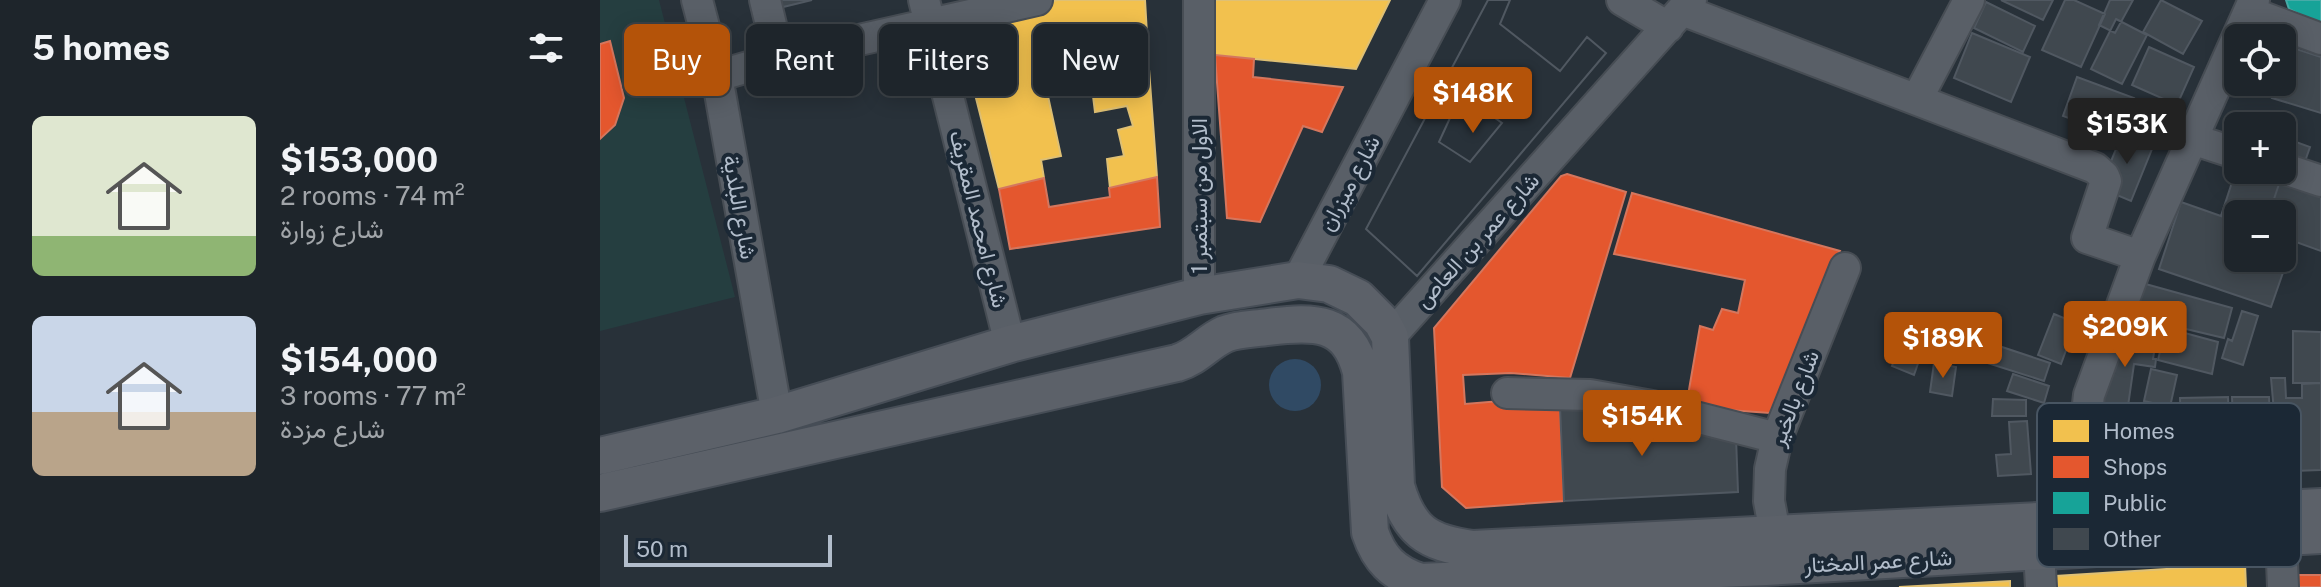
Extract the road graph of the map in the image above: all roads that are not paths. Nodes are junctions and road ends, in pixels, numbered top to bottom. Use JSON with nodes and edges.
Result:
{"nodes":[{"id":1,"x":697,"y":0,"type":"edge"},
{"id":2,"x":765,"y":0,"type":"edge"},
{"id":3,"x":1037,"y":0,"type":"edge"},
{"id":4,"x":1199,"y":0,"type":"edge"},
{"id":5,"x":1445,"y":0,"type":"edge"},
{"id":6,"x":1622,"y":0,"type":"edge"},
{"id":7,"x":1969,"y":0,"type":"edge"},
{"id":8,"x":2251,"y":6,"type":"edge"},
{"id":9,"x":927,"y":12,"type":"edge"},
{"id":10,"x":1680,"y":12,"type":"edge"},
{"id":11,"x":703,"y":24,"type":"edge"},
{"id":12,"x":771,"y":24,"type":"edge"},
{"id":13,"x":863,"y":32,"type":"edge"},
{"id":14,"x":2321,"y":39,"type":"edge"},
{"id":15,"x":721,"y":96,"type":"edge"},
{"id":16,"x":1917,"y":99,"type":"junction"},
{"id":17,"x":2192,"y":139,"type":"junction"},
{"id":18,"x":2224,"y":149,"type":"edge"},
{"id":19,"x":2296,"y":173,"type":"edge"},
{"id":20,"x":2321,"y":181,"type":"edge"},
{"id":21,"x":2140,"y":256,"type":"junction"},
{"id":22,"x":1845,"y":268,"type":"dead end"},
{"id":23,"x":1298,"y":280,"type":"junction"},
{"id":24,"x":1199,"y":296,"type":"junction"},
{"id":25,"x":1390,"y":337,"type":"junction"},
{"id":26,"x":1010,"y":344,"type":"junction"},
{"id":27,"x":1507,"y":393,"type":"dead end"},
{"id":28,"x":2088,"y":403,"type":"edge"},
{"id":29,"x":777,"y":415,"type":"junction"},
{"id":30,"x":1777,"y":438,"type":"junction"},
{"id":31,"x":600,"y":456,"type":"edge"},
{"id":32,"x":600,"y":493,"type":"edge"},
{"id":33,"x":2321,"y":507,"type":"edge"},
{"id":34,"x":2301,"y":508,"type":"edge"},
{"id":35,"x":2037,"y":520,"type":"edge"},
{"id":36,"x":1775,"y":533,"type":"junction"},
{"id":37,"x":2321,"y":535,"type":"edge"},
{"id":38,"x":2301,"y":536,"type":"edge"},
{"id":39,"x":2037,"y":551,"type":"edge"},
{"id":40,"x":2040,"y":567,"type":"edge"},
{"id":41,"x":2282,"y":567,"type":"edge"},
{"id":42,"x":1766,"y":577,"type":"edge"},
{"id":43,"x":2041,"y":587,"type":"edge"},
{"id":44,"x":2283,"y":587,"type":"edge"}],
"edges":[{"from":1,"to":11,"type":"street","name":"شارع البلدية"},
{"from":2,"to":12,"type":"street"},
{"from":3,"to":9,"type":"street"},
{"from":4,"to":24,"type":"street","name":"الاول من سبتمبر 1"},
{"from":5,"to":23,"type":"street","name":"شارع ميزران"},
{"from":6,"to":10,"type":"street"},
{"from":7,"to":16,"type":"street"},
{"from":8,"to":14,"type":"street"},
{"from":8,"to":17,"type":"street"},
{"from":9,"to":13,"type":"street"},
{"from":9,"to":26,"type":"street","name":"شارع امحمد المقريف"},
{"from":10,"to":16,"type":"street"},
{"from":10,"to":25,"type":"street","name":"شارع عمر بن العاص"},
{"from":15,"to":29,"type":"street","name":"شارع البلدية"},
{"from":16,"to":21,"type":"street"},
{"from":17,"to":18,"type":"street"},
{"from":17,"to":21,"type":"street"},
{"from":19,"to":20,"type":"street"},
{"from":21,"to":28,"type":"street"},
{"from":22,"to":30,"type":"street","name":"شارع بالخير"},
{"from":23,"to":24,"type":"main road"},
{"from":23,"to":25,"type":"main road"},
{"from":24,"to":26,"type":"main road"},
{"from":25,"to":36,"type":"main road","name":"شارع عمر المختار"},
{"from":26,"to":29,"type":"main road"},
{"from":27,"to":30,"type":"street"},
{"from":29,"to":31,"type":"main road"},
{"from":30,"to":36,"type":"street","name":"شارع بالخير"},
{"from":32,"to":42,"type":"main road","name":"شارع عمر المختار"},
{"from":33,"to":34,"type":"main road","name":"شارع عمر المختار"},
{"from":35,"to":36,"type":"main road","name":"شارع عمر المختار"},
{"from":37,"to":38,"type":"main road","name":"شارع عمر المختار"},
{"from":39,"to":42,"type":"main road","name":"شارع عمر المختار"},
{"from":40,"to":43,"type":"street"},
{"from":41,"to":44,"type":"street"}]}
